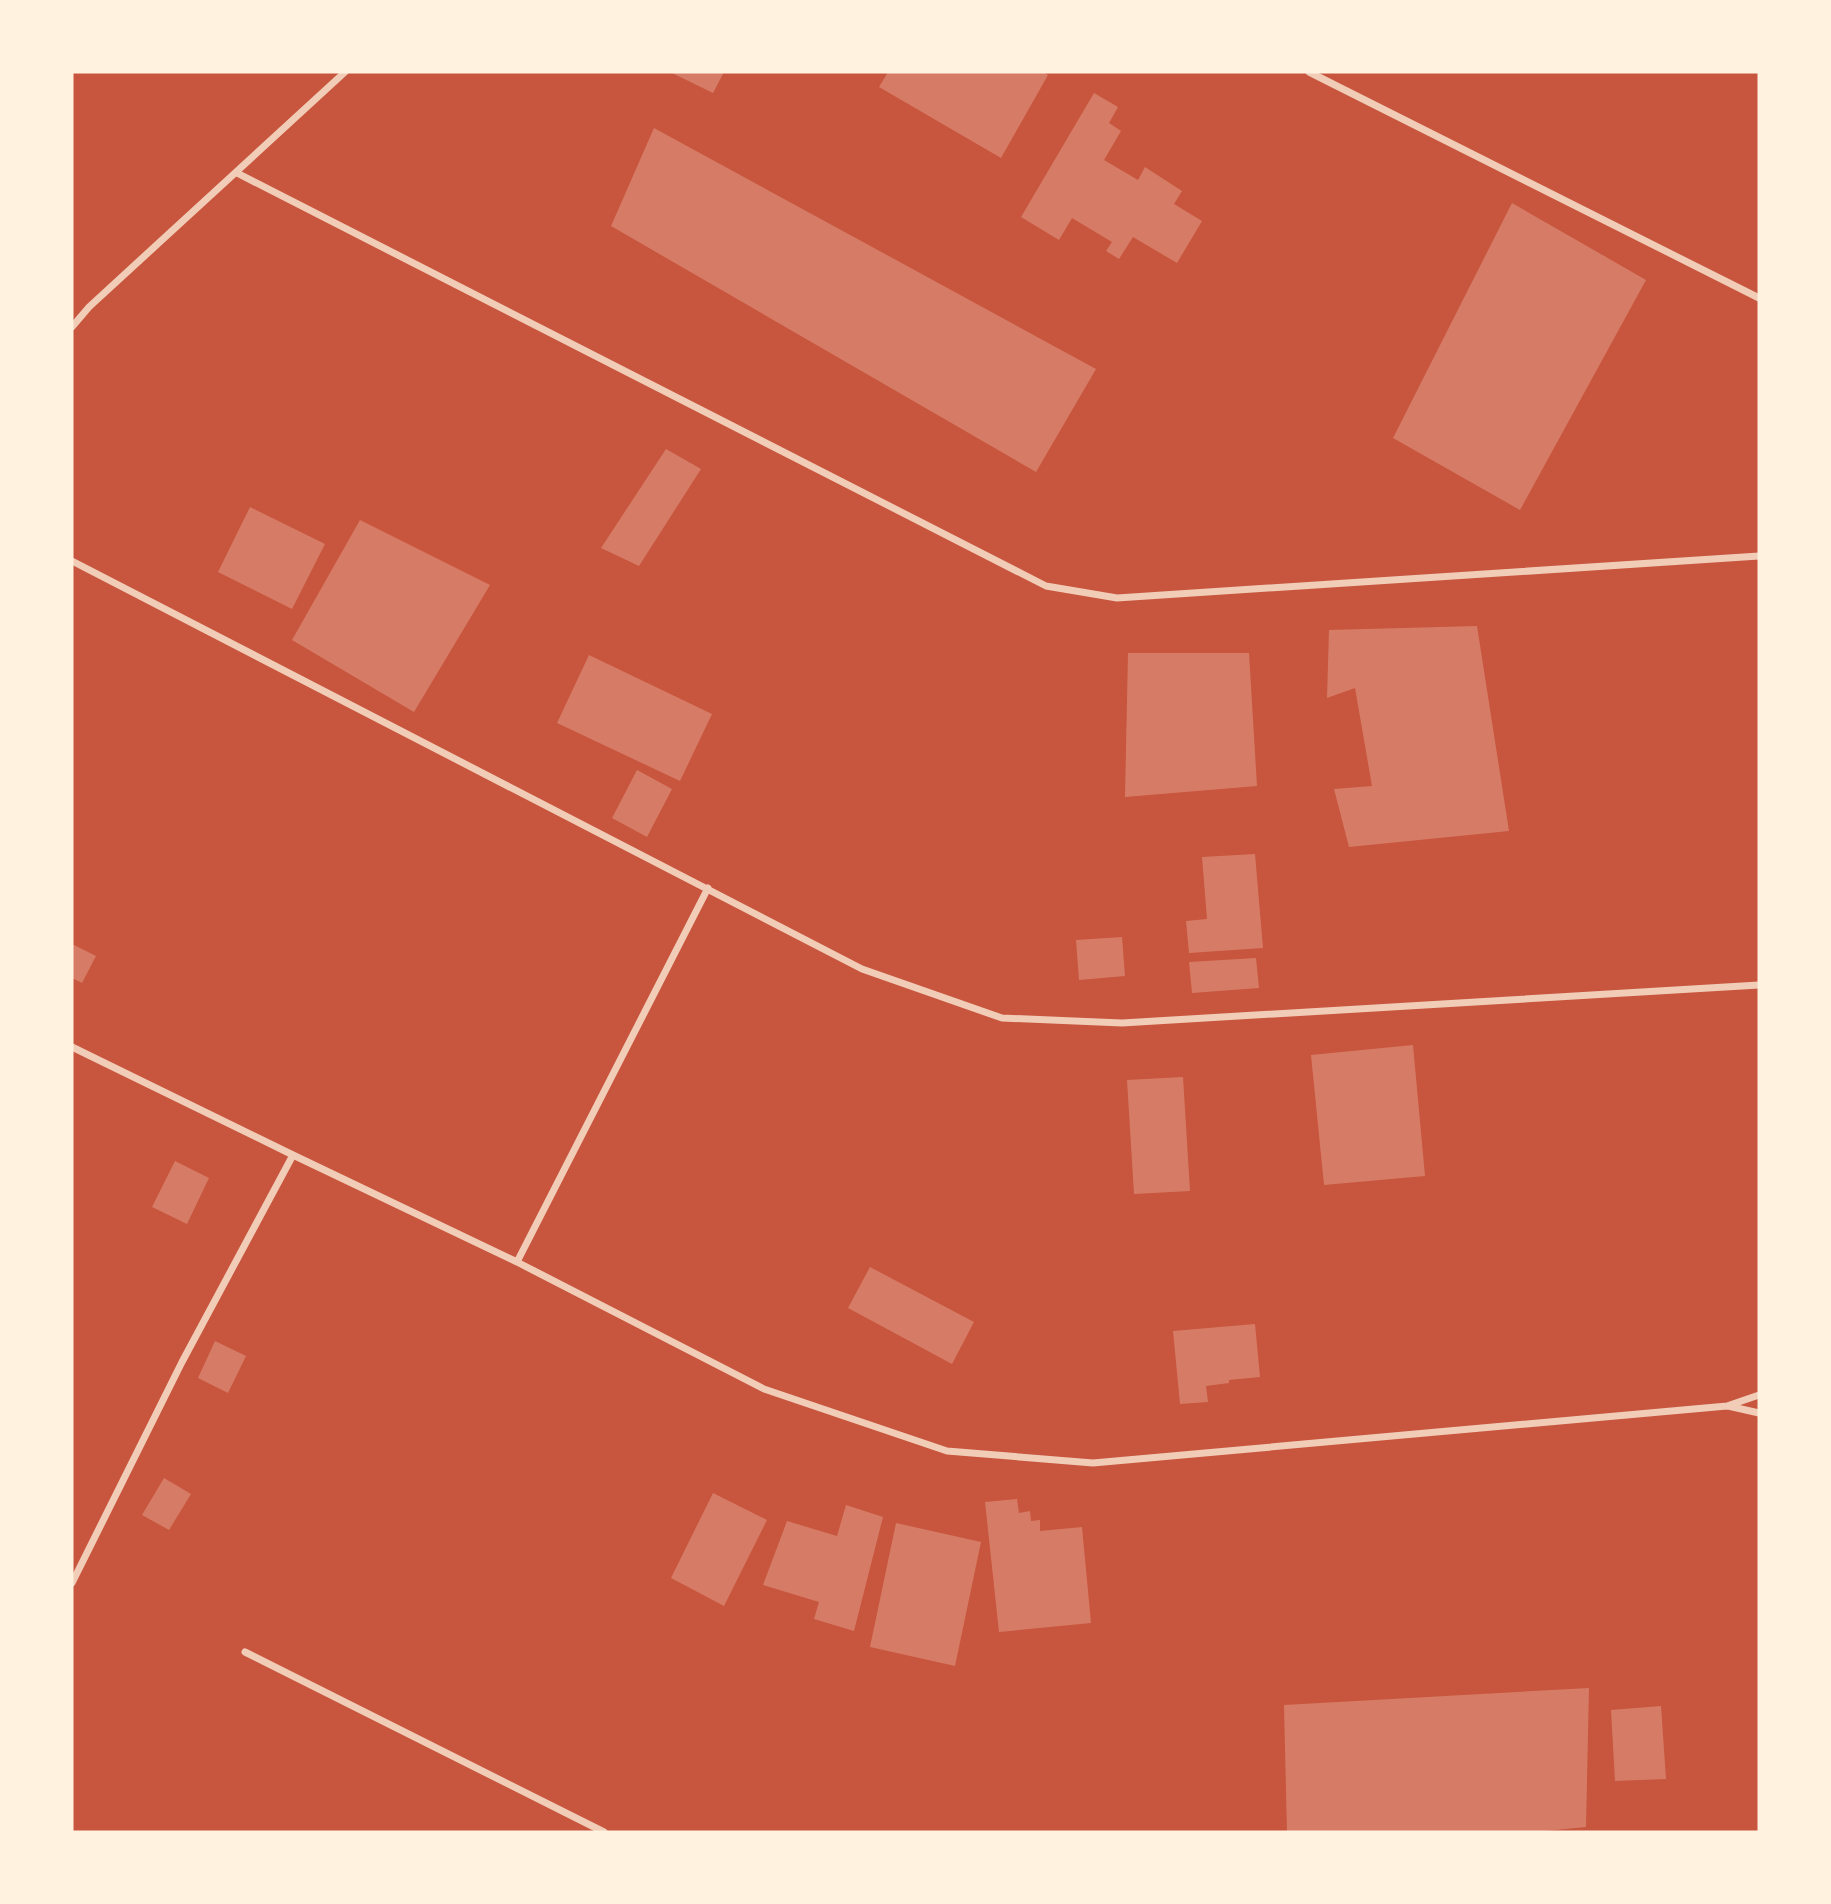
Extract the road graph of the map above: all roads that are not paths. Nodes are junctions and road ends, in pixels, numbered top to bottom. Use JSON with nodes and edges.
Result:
{"nodes":[{"id":1,"x":345,"y":72,"type":"edge"},
{"id":2,"x":1309,"y":72,"type":"edge"},
{"id":3,"x":237,"y":173,"type":"junction"},
{"id":4,"x":1759,"y":298,"type":"edge"},
{"id":5,"x":72,"y":327,"type":"edge"},
{"id":6,"x":1759,"y":555,"type":"edge"},
{"id":7,"x":72,"y":561,"type":"edge"},
{"id":8,"x":708,"y":888,"type":"junction"},
{"id":9,"x":1759,"y":985,"type":"edge"},
{"id":10,"x":72,"y":1047,"type":"edge"},
{"id":11,"x":293,"y":1156,"type":"junction"},
{"id":12,"x":517,"y":1262,"type":"junction"},
{"id":13,"x":1759,"y":1395,"type":"edge"},
{"id":14,"x":1727,"y":1406,"type":"junction"},
{"id":15,"x":1759,"y":1413,"type":"edge"},
{"id":16,"x":75,"y":1569,"type":"edge"},
{"id":17,"x":72,"y":1583,"type":"edge"},
{"id":18,"x":245,"y":1652,"type":"dead end"},
{"id":19,"x":604,"y":1832,"type":"edge"}],
"edges":[{"from":1,"to":3,"type":"street"},
{"from":2,"to":4,"type":"street"},
{"from":3,"to":5,"type":"street"},
{"from":3,"to":6,"type":"street"},
{"from":7,"to":8,"type":"street"},
{"from":8,"to":9,"type":"street"},
{"from":8,"to":12,"type":"street"},
{"from":10,"to":11,"type":"street"},
{"from":11,"to":12,"type":"street"},
{"from":11,"to":16,"type":"street"},
{"from":12,"to":14,"type":"street"},
{"from":13,"to":14,"type":"street"},
{"from":14,"to":15,"type":"street"},
{"from":16,"to":17,"type":"street"},
{"from":18,"to":19,"type":"street"}]}
